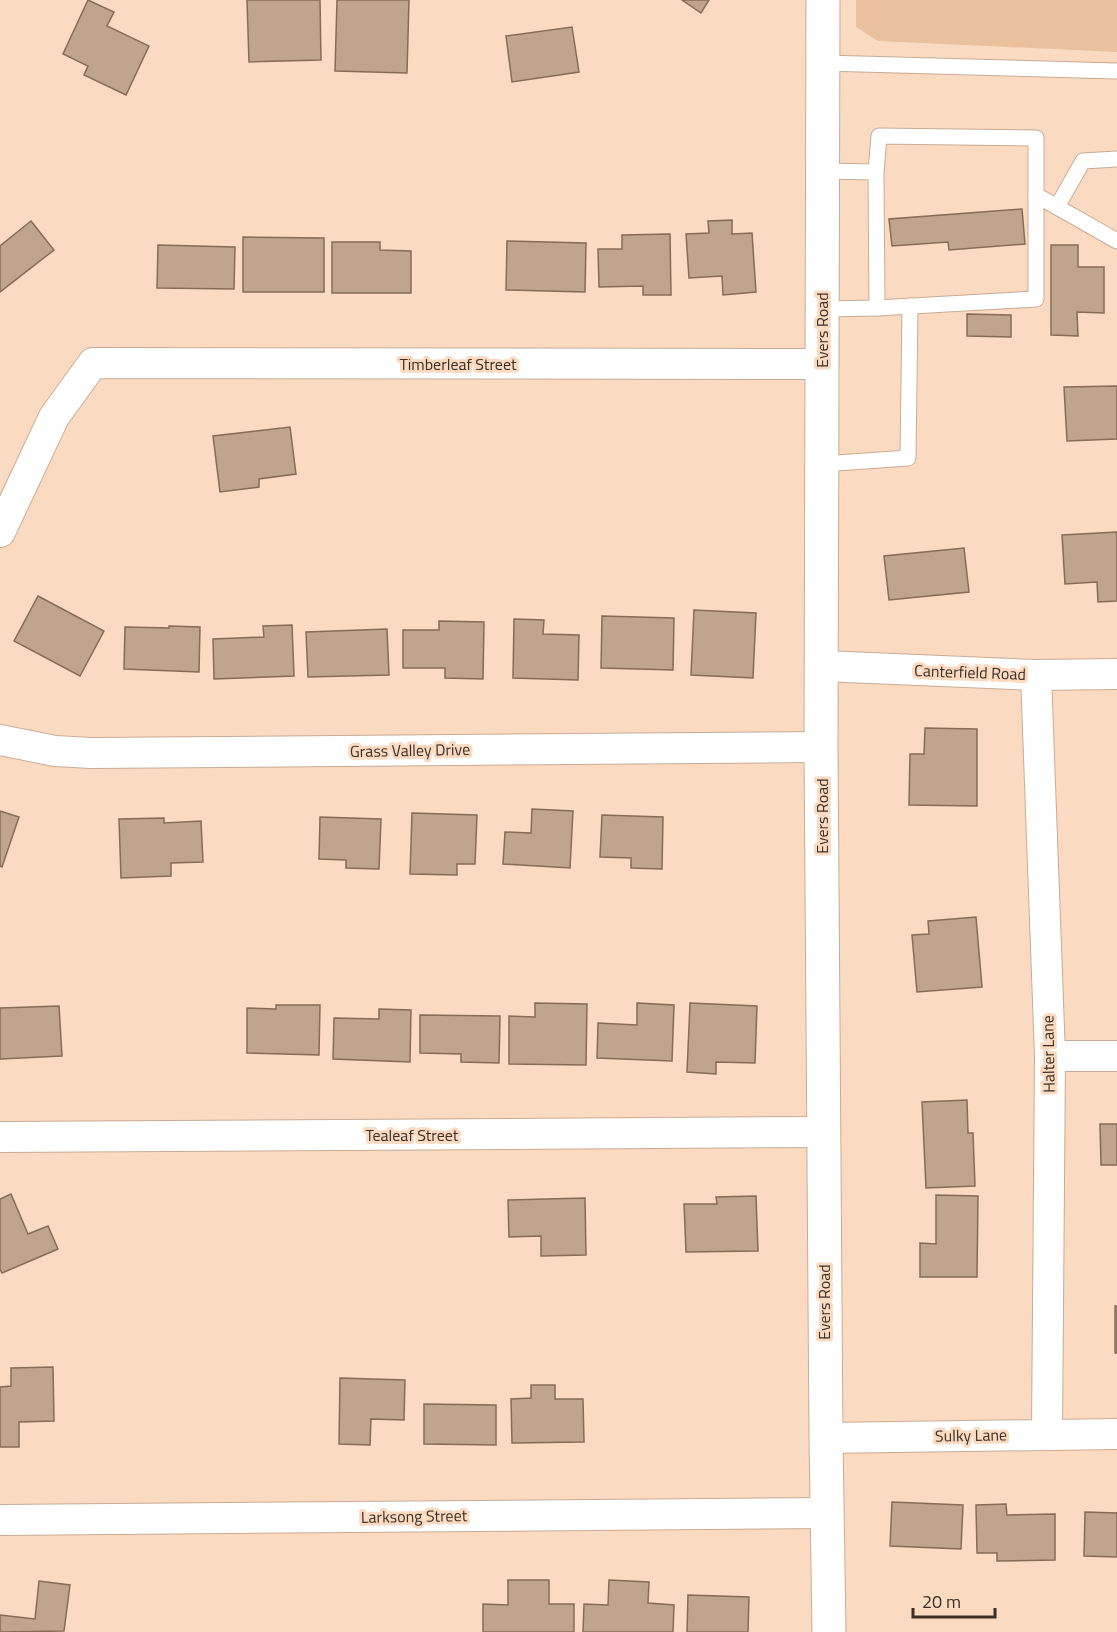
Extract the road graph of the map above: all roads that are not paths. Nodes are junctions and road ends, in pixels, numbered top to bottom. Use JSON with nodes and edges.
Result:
{"nodes":[{"id":1,"x":823,"y":0,"type":"edge"},
{"id":2,"x":823,"y":63,"type":"junction"},
{"id":3,"x":1117,"y":71,"type":"edge"},
{"id":4,"x":1117,"y":159,"type":"edge"},
{"id":5,"x":822,"y":171,"type":"junction"},
{"id":6,"x":876,"y":172,"type":"junction"},
{"id":7,"x":1036,"y":195,"type":"junction"},
{"id":8,"x":1057,"y":207,"type":"junction"},
{"id":9,"x":1117,"y":241,"type":"edge"},
{"id":10,"x":910,"y":306,"type":"junction"},
{"id":11,"x":877,"y":308,"type":"junction"},
{"id":12,"x":822,"y":309,"type":"junction"},
{"id":13,"x":822,"y":364,"type":"junction"},
{"id":14,"x":822,"y":464,"type":"junction"},
{"id":15,"x":0,"y":532,"type":"edge"},
{"id":16,"x":823,"y":666,"type":"junction"},
{"id":17,"x":1117,"y":674,"type":"edge"},
{"id":18,"x":1036,"y":675,"type":"junction"},
{"id":19,"x":0,"y":740,"type":"edge"},
{"id":20,"x":821,"y":747,"type":"junction"},
{"id":21,"x":1050,"y":1056,"type":"junction"},
{"id":22,"x":1117,"y":1056,"type":"edge"},
{"id":23,"x":823,"y":1132,"type":"junction"},
{"id":24,"x":0,"y":1137,"type":"edge"},
{"id":25,"x":1047,"y":1434,"type":"junction"},
{"id":26,"x":1117,"y":1434,"type":"edge"},
{"id":27,"x":826,"y":1438,"type":"junction"},
{"id":28,"x":828,"y":1513,"type":"junction"},
{"id":29,"x":0,"y":1520,"type":"edge"},
{"id":30,"x":829,"y":1632,"type":"edge"}],
"edges":[{"from":1,"to":2,"type":"main road","name":"Evers Road"},
{"from":2,"to":3,"type":"lane"},
{"from":2,"to":5,"type":"main road","name":"Evers Road"},
{"from":4,"to":8,"type":"lane"},
{"from":5,"to":6,"type":"lane"},
{"from":5,"to":12,"type":"main road","name":"Evers Road"},
{"from":6,"to":7,"type":"lane"},
{"from":6,"to":11,"type":"lane"},
{"from":7,"to":8,"type":"lane"},
{"from":7,"to":10,"type":"lane"},
{"from":8,"to":9,"type":"lane"},
{"from":10,"to":11,"type":"lane"},
{"from":10,"to":14,"type":"lane"},
{"from":11,"to":12,"type":"lane"},
{"from":12,"to":13,"type":"main road","name":"Evers Road"},
{"from":13,"to":14,"type":"main road","name":"Evers Road"},
{"from":13,"to":15,"type":"street","name":"Timberleaf Street"},
{"from":14,"to":16,"type":"main road","name":"Evers Road"},
{"from":16,"to":18,"type":"street","name":"Canterfield Road"},
{"from":16,"to":20,"type":"main road","name":"Evers Road"},
{"from":17,"to":18,"type":"street","name":"Canterfield Road"},
{"from":18,"to":21,"type":"street","name":"Halter Lane"},
{"from":19,"to":20,"type":"street","name":"Grass Valley Drive"},
{"from":20,"to":23,"type":"main road","name":"Evers Road"},
{"from":21,"to":22,"type":"street"},
{"from":21,"to":25,"type":"street","name":"Halter Lane"},
{"from":23,"to":24,"type":"street","name":"Tealeaf Street"},
{"from":23,"to":27,"type":"main road","name":"Evers Road"},
{"from":25,"to":26,"type":"street","name":"Sulky Lane"},
{"from":25,"to":27,"type":"street","name":"Sulky Lane"},
{"from":27,"to":28,"type":"main road","name":"Evers Road"},
{"from":28,"to":29,"type":"street","name":"Larksong Street"},
{"from":28,"to":30,"type":"main road","name":"Evers Road"}]}
